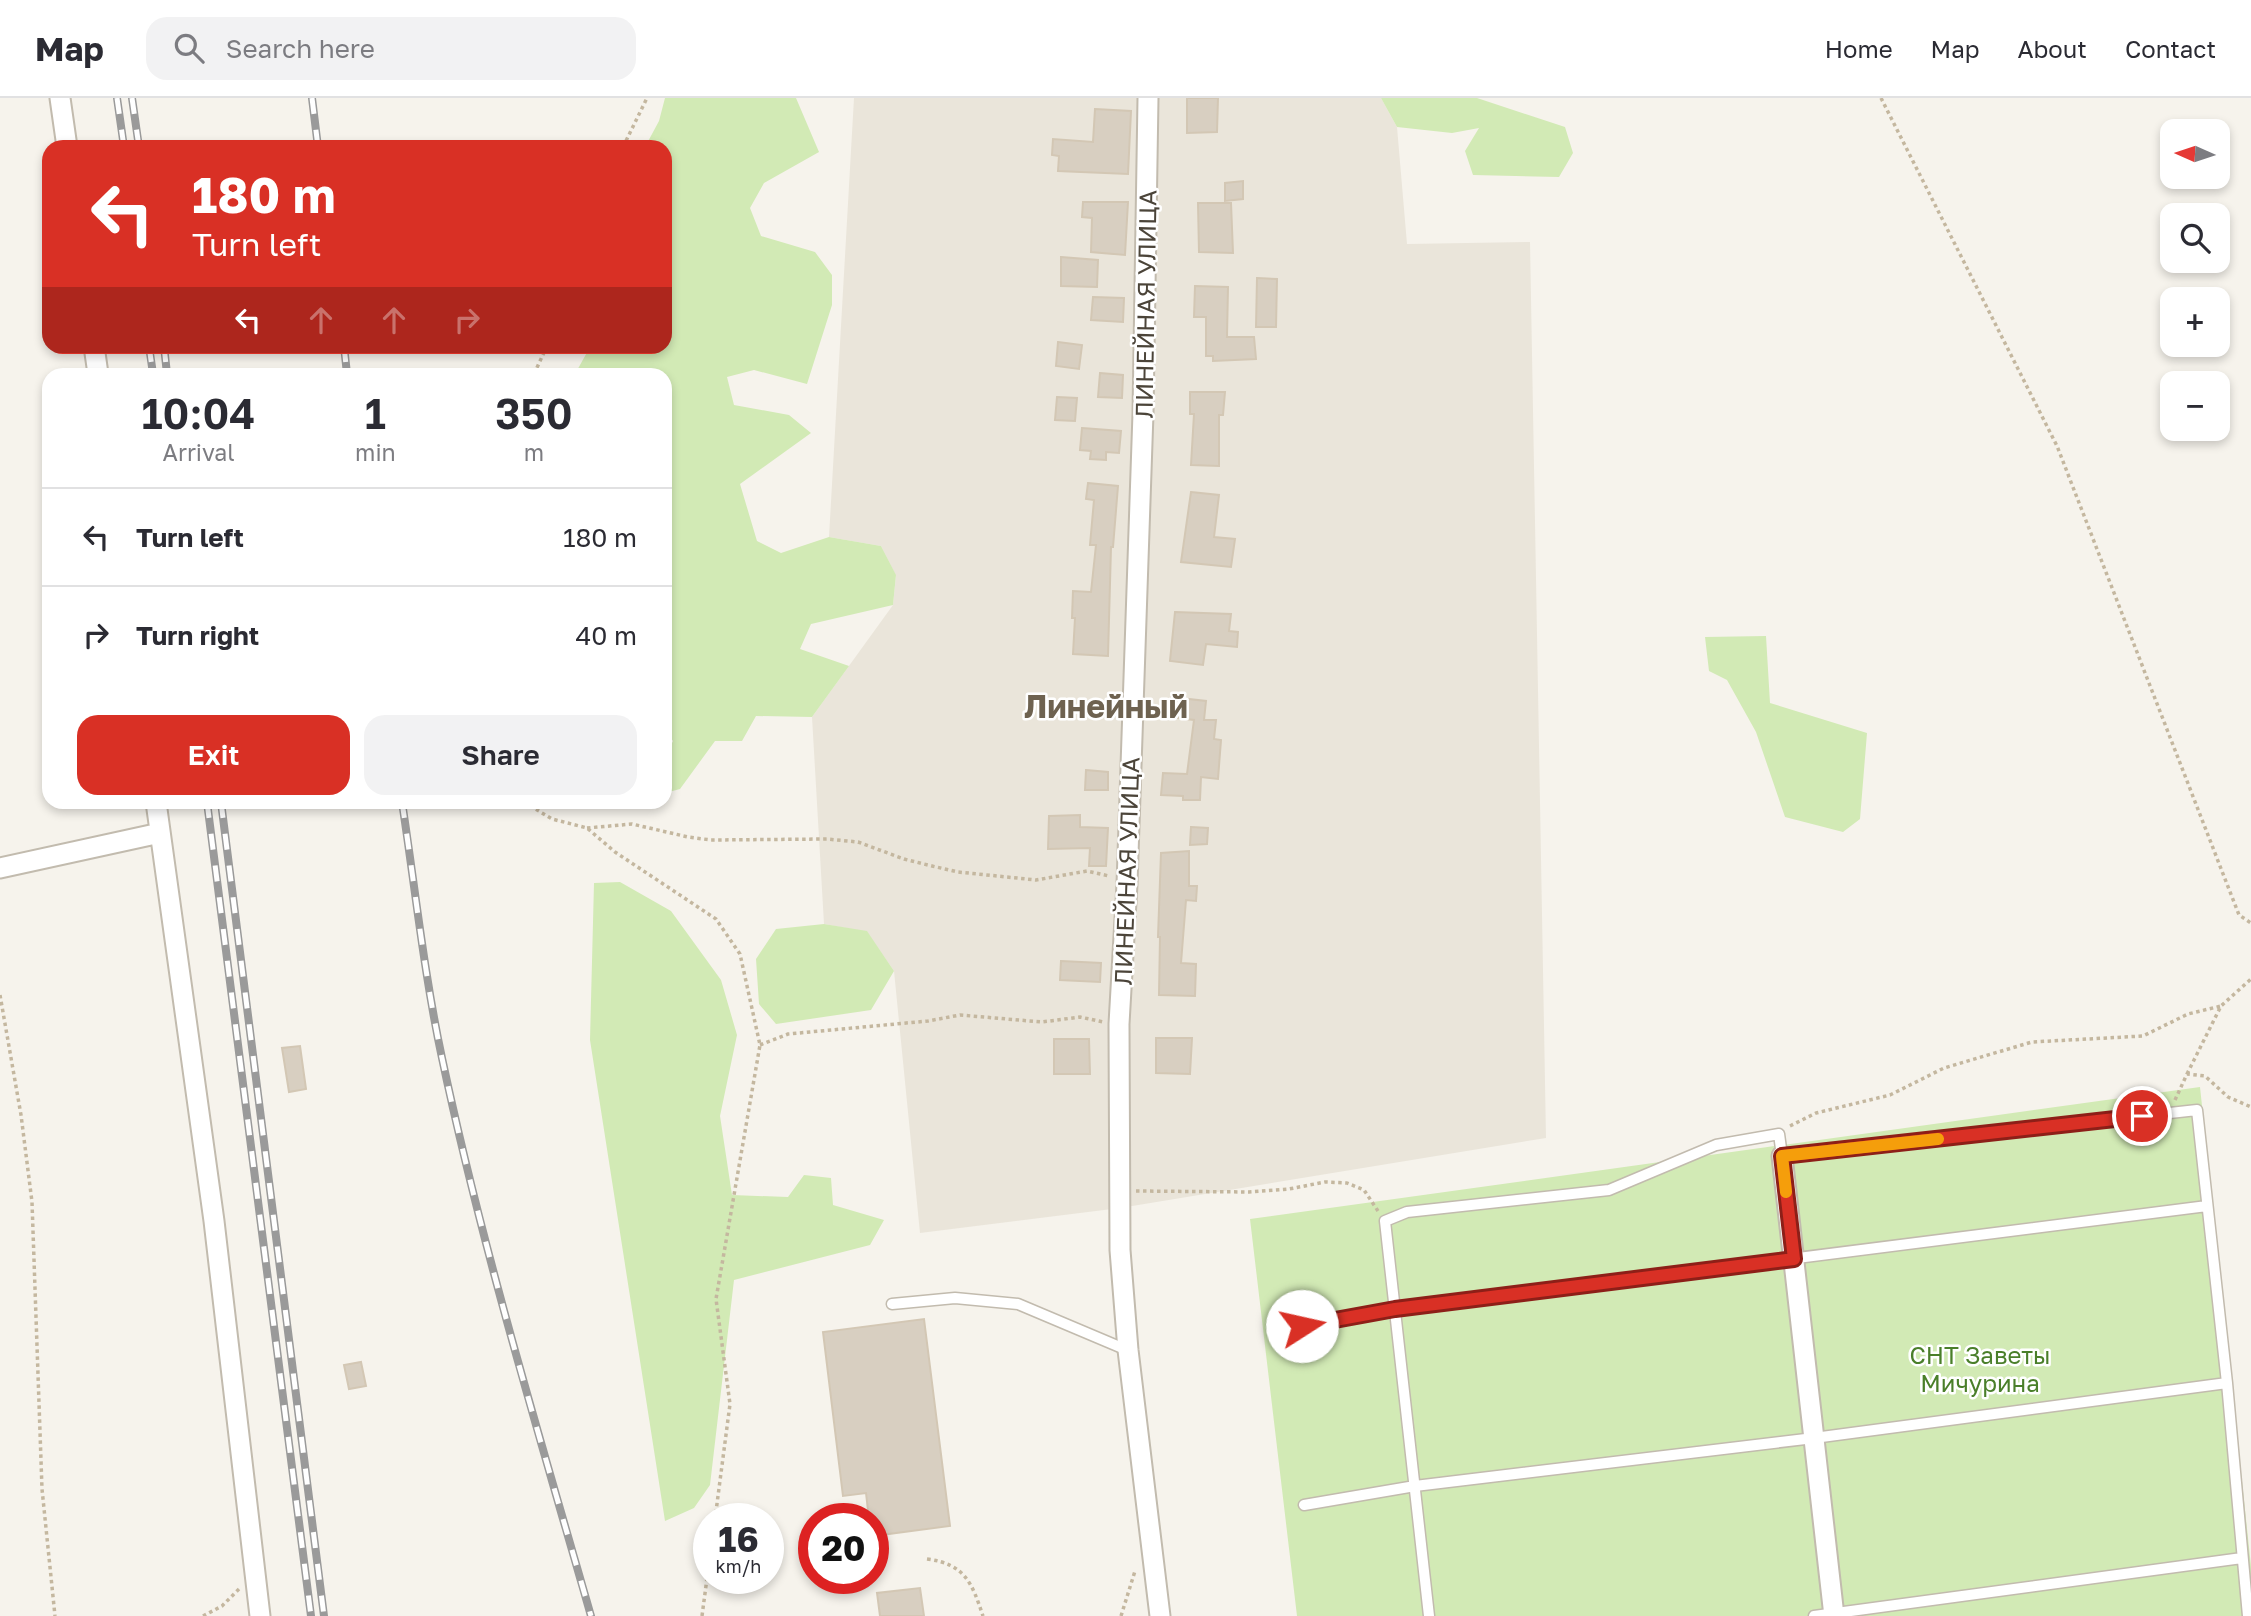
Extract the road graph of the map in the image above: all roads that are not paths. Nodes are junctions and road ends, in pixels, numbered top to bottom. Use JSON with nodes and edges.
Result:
{"nodes":[{"id":1,"x":60,"y":98,"type":"edge"},
{"id":2,"x":1148,"y":98,"type":"edge"},
{"id":3,"x":66,"y":140,"type":"edge"},
{"id":4,"x":157,"y":809,"type":"edge"},
{"id":5,"x":160,"y":833,"type":"junction"},
{"id":6,"x":0,"y":868,"type":"edge"},
{"id":7,"x":1782,"y":1156,"type":"junction"},
{"id":8,"x":2207,"y":1206,"type":"junction"},
{"id":9,"x":1794,"y":1259,"type":"junction"},
{"id":10,"x":892,"y":1304,"type":"dead end"},
{"id":11,"x":1395,"y":1309,"type":"junction"},
{"id":12,"x":1302,"y":1326,"type":"dead end"},
{"id":13,"x":1128,"y":1350,"type":"junction"},
{"id":14,"x":2227,"y":1383,"type":"junction"},
{"id":15,"x":1814,"y":1438,"type":"junction"},
{"id":16,"x":1415,"y":1486,"type":"junction"},
{"id":17,"x":1304,"y":1504,"type":"dead end"},
{"id":18,"x":2242,"y":1558,"type":"junction"},
{"id":19,"x":1827,"y":1615,"type":"edge"},
{"id":20,"x":260,"y":1616,"type":"edge"},
{"id":21,"x":1160,"y":1616,"type":"edge"},
{"id":22,"x":1429,"y":1616,"type":"edge"},
{"id":23,"x":2248,"y":1616,"type":"edge"}],
"edges":[{"from":1,"to":3,"type":"street"},
{"from":2,"to":13,"type":"street","name":"ЛИНЕЙНАЯ УЛИЦА"},
{"from":4,"to":5,"type":"street"},
{"from":5,"to":6,"type":"street"},
{"from":5,"to":20,"type":"street"},
{"from":7,"to":8,"type":"lane"},
{"from":7,"to":9,"type":"street"},
{"from":7,"to":11,"type":"lane"},
{"from":8,"to":9,"type":"lane"},
{"from":8,"to":14,"type":"lane"},
{"from":9,"to":11,"type":"lane"},
{"from":9,"to":15,"type":"street"},
{"from":10,"to":13,"type":"lane"},
{"from":11,"to":12,"type":"lane"},
{"from":11,"to":16,"type":"lane"},
{"from":13,"to":21,"type":"street","name":"ЛИНЕЙНАЯ УЛИЦА"},
{"from":14,"to":15,"type":"lane"},
{"from":14,"to":18,"type":"lane"},
{"from":15,"to":16,"type":"lane"},
{"from":15,"to":19,"type":"street"},
{"from":16,"to":17,"type":"lane"},
{"from":16,"to":22,"type":"lane"},
{"from":18,"to":19,"type":"lane"},
{"from":18,"to":23,"type":"lane"}]}
